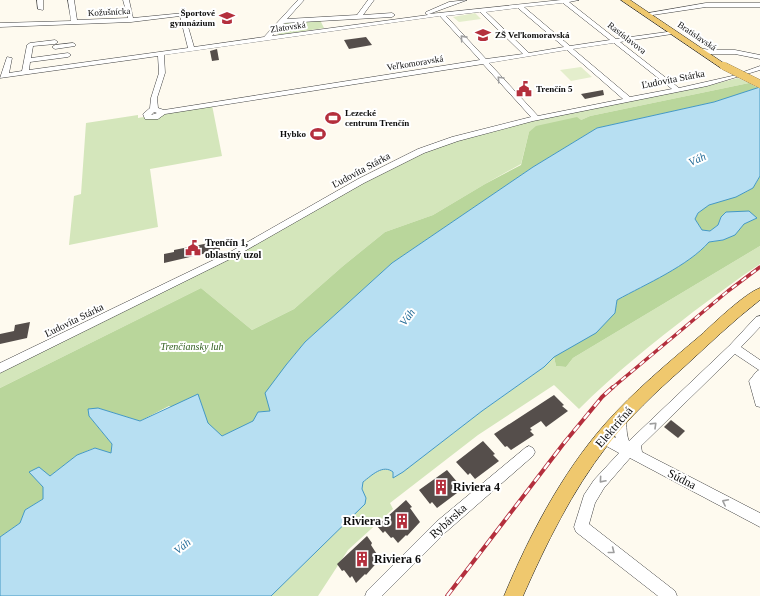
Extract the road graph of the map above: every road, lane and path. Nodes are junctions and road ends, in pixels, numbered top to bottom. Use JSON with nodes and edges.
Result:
{"nodes":[{"id":1,"x":40,"y":0,"type":"edge"},
{"id":2,"x":71,"y":0,"type":"edge"},
{"id":3,"x":126,"y":0,"type":"edge"},
{"id":4,"x":301,"y":0,"type":"edge"},
{"id":5,"x":371,"y":0,"type":"edge"},
{"id":6,"x":464,"y":0,"type":"edge"},
{"id":7,"x":576,"y":0,"type":"edge"},
{"id":8,"x":625,"y":0,"type":"edge"},
{"id":9,"x":564,"y":1,"type":"edge"},
{"id":10,"x":530,"y":2,"type":"edge"},
{"id":11,"x":760,"y":5,"type":"edge"},
{"id":12,"x":519,"y":6,"type":"junction"},
{"id":13,"x":41,"y":9,"type":"dead end"},
{"id":14,"x":481,"y":10,"type":"junction"},
{"id":15,"x":646,"y":14,"type":"junction"},
{"id":16,"x":423,"y":15,"type":"junction"},
{"id":17,"x":442,"y":15,"type":"junction"},
{"id":18,"x":359,"y":17,"type":"junction"},
{"id":19,"x":131,"y":20,"type":"junction"},
{"id":20,"x":282,"y":21,"type":"junction"},
{"id":21,"x":74,"y":22,"type":"junction"},
{"id":22,"x":0,"y":25,"type":"edge"},
{"id":23,"x":672,"y":32,"type":"junction"},
{"id":24,"x":266,"y":39,"type":"junction"},
{"id":25,"x":615,"y":41,"type":"junction"},
{"id":26,"x":55,"y":47,"type":"junction"},
{"id":27,"x":568,"y":48,"type":"junction"},
{"id":28,"x":191,"y":49,"type":"junction"},
{"id":29,"x":161,"y":53,"type":"junction"},
{"id":30,"x":527,"y":54,"type":"junction"},
{"id":31,"x":9,"y":58,"type":"dead end"},
{"id":32,"x":760,"y":58,"type":"edge"},
{"id":33,"x":720,"y":59,"type":"junction"},
{"id":34,"x":27,"y":60,"type":"junction"},
{"id":35,"x":484,"y":61,"type":"junction"},
{"id":36,"x":760,"y":68,"type":"edge"},
{"id":37,"x":25,"y":72,"type":"junction"},
{"id":38,"x":2,"y":75,"type":"edge"},
{"id":39,"x":760,"y":84,"type":"edge"},
{"id":40,"x":678,"y":90,"type":"junction"},
{"id":41,"x":628,"y":100,"type":"junction"},
{"id":42,"x":536,"y":118,"type":"junction"},
{"id":43,"x":760,"y":293,"type":"edge"},
{"id":44,"x":760,"y":320,"type":"edge"},
{"id":45,"x":734,"y":348,"type":"junction"},
{"id":46,"x":760,"y":366,"type":"edge"},
{"id":47,"x":0,"y":368,"type":"edge"},
{"id":48,"x":760,"y":375,"type":"edge"},
{"id":49,"x":760,"y":402,"type":"edge"},
{"id":50,"x":620,"y":419,"type":"junction"},
{"id":51,"x":603,"y":438,"type":"junction"},
{"id":52,"x":529,"y":452,"type":"dead end"},
{"id":53,"x":632,"y":453,"type":"junction"},
{"id":54,"x":760,"y":520,"type":"edge"},
{"id":55,"x":372,"y":596,"type":"edge"},
{"id":56,"x":513,"y":596,"type":"edge"},
{"id":57,"x":670,"y":596,"type":"edge"}],
"edges":[{"from":1,"to":13,"type":"street"},
{"from":2,"to":21,"type":"street"},
{"from":3,"to":19,"type":"street"},
{"from":4,"to":20,"type":"street"},
{"from":5,"to":18,"type":"street"},
{"from":6,"to":16,"type":"street"},
{"from":7,"to":9,"type":"street","name":"Zlatovská"},
{"from":8,"to":15,"type":"main road","name":"Bratislavská"},
{"from":9,"to":10,"type":"street","name":"Zlatovská"},
{"from":9,"to":25,"type":"street","name":"Rastislavova"},
{"from":10,"to":12,"type":"street","name":"Zlatovská"},
{"from":11,"to":15,"type":"street"},
{"from":12,"to":14,"type":"street","name":"Zlatovská"},
{"from":12,"to":27,"type":"street"},
{"from":14,"to":17,"type":"street","name":"Zlatovská"},
{"from":14,"to":30,"type":"street"},
{"from":15,"to":23,"type":"main road","name":"Bratislavská"},
{"from":16,"to":17,"type":"street","name":"Zlatovská"},
{"from":16,"to":18,"type":"street"},
{"from":16,"to":24,"type":"street","name":"Zlatovská"},
{"from":35,"to":17,"type":"street","one_way":true},
{"from":18,"to":20,"type":"street"},
{"from":19,"to":21,"type":"street","name":"Kožušnícka"},
{"from":19,"to":28,"type":"street","name":"Kožušnícka"},
{"from":20,"to":24,"type":"street"},
{"from":21,"to":22,"type":"street","name":"Kožušnícka"},
{"from":23,"to":25,"type":"street","name":"Veľkomoravská"},
{"from":23,"to":33,"type":"main road","name":"Bratislavská"},
{"from":24,"to":28,"type":"street","name":"Zlatovská"},
{"from":25,"to":27,"type":"street","name":"Veľkomoravská"},
{"from":25,"to":40,"type":"street","name":"Rastislavova"},
{"from":26,"to":26,"type":"street"},
{"from":26,"to":34,"type":"street"},
{"from":26,"to":34,"type":"street"},
{"from":27,"to":30,"type":"street","name":"Veľkomoravská"},
{"from":27,"to":41,"type":"street"},
{"from":28,"to":29,"type":"street","name":"Zlatovská"},
{"from":29,"to":35,"type":"street","name":"Veľkomoravská"},
{"from":29,"to":37,"type":"street","name":"Zlatovská"},
{"from":30,"to":35,"type":"street","name":"Veľkomoravská"},
{"from":31,"to":38,"type":"street"},
{"from":32,"to":33,"type":"street"},
{"from":33,"to":39,"type":"main road","name":"Bratislavská","bridge":true},
{"from":34,"to":37,"type":"street"},
{"from":42,"to":35,"type":"street","one_way":true},
{"from":36,"to":40,"type":"street","name":"Ľudovíta Stárka"},
{"from":37,"to":38,"type":"street","name":"Zlatovská"},
{"from":40,"to":41,"type":"street","name":"Ľudovíta Stárka"},
{"from":41,"to":42,"type":"street","name":"Ľudovíta Stárka"},
{"from":42,"to":47,"type":"street","name":"Ľudovíta Stárka"},
{"from":43,"to":50,"type":"main road","name":"Električná"},
{"from":44,"to":45,"type":"street"},
{"from":45,"to":46,"type":"street"},
{"from":53,"to":45,"type":"street","one_way":true},
{"from":48,"to":49,"type":"street"},
{"from":50,"to":51,"type":"main road","name":"Električná"},
{"from":50,"to":53,"type":"street"},
{"from":51,"to":53,"type":"street","name":"Súdna"},
{"from":51,"to":56,"type":"main road","name":"Električná"},
{"from":52,"to":55,"type":"street","name":"Rybárska"},
{"from":54,"to":53,"type":"street","name":"Súdna","one_way":true},
{"from":53,"to":57,"type":"street","one_way":true}]}
